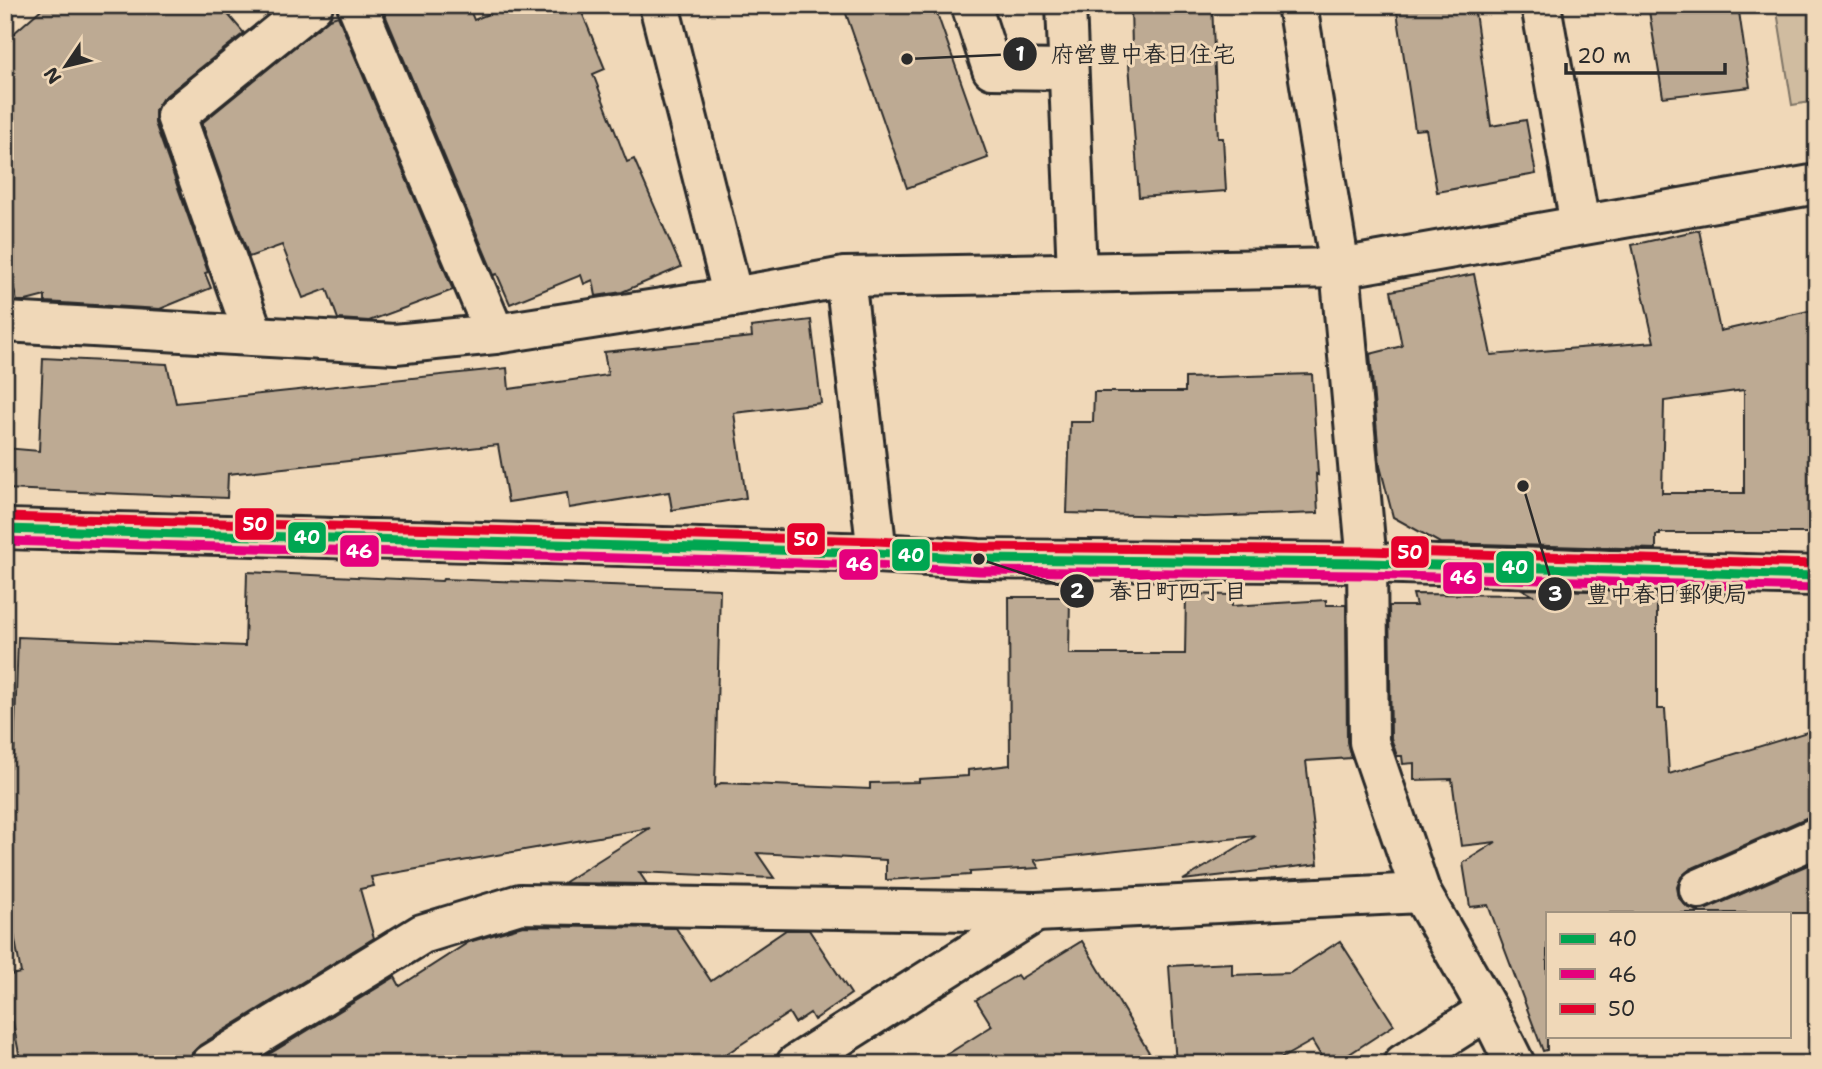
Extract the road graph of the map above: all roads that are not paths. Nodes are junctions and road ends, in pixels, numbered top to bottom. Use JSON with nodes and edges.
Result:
{"nodes":[{"id":1,"x":313,"y":5,"type":"edge"},
{"id":2,"x":357,"y":5,"type":"edge"},
{"id":3,"x":659,"y":5,"type":"edge"},
{"id":4,"x":971,"y":5,"type":"edge"},
{"id":5,"x":1066,"y":5,"type":"edge"},
{"id":6,"x":1297,"y":5,"type":"edge"},
{"id":7,"x":1541,"y":5,"type":"edge"},
{"id":8,"x":1068,"y":70,"type":"junction"},
{"id":9,"x":1817,"y":184,"type":"edge"},
{"id":10,"x":1580,"y":225,"type":"junction"},
{"id":11,"x":1340,"y":268,"type":"junction"},
{"id":12,"x":1077,"y":272,"type":"junction"},
{"id":13,"x":845,"y":277,"type":"junction"},
{"id":14,"x":733,"y":297,"type":"junction"},
{"id":15,"x":5,"y":322,"type":"edge"},
{"id":16,"x":495,"y":334,"type":"junction"},
{"id":17,"x":254,"y":336,"type":"junction"},
{"id":18,"x":5,"y":529,"type":"edge"},
{"id":19,"x":877,"y":554,"type":"junction"},
{"id":20,"x":1367,"y":563,"type":"junction"},
{"id":21,"x":1817,"y":576,"type":"edge"},
{"id":22,"x":1817,"y":837,"type":"edge"},
{"id":23,"x":1699,"y":889,"type":"dead end"},
{"id":24,"x":1421,"y":893,"type":"junction"},
{"id":25,"x":1036,"y":912,"type":"junction"},
{"id":26,"x":1488,"y":1010,"type":"junction"},
{"id":27,"x":211,"y":1064,"type":"edge"},
{"id":28,"x":796,"y":1064,"type":"edge"},
{"id":29,"x":1403,"y":1064,"type":"edge"},
{"id":30,"x":1515,"y":1064,"type":"edge"}],
"edges":[{"from":1,"to":17,"type":"street"},
{"from":2,"to":16,"type":"street"},
{"from":3,"to":14,"type":"street"},
{"from":4,"to":8,"type":"street"},
{"from":5,"to":8,"type":"street"},
{"from":6,"to":11,"type":"street"},
{"from":7,"to":10,"type":"street"},
{"from":8,"to":12,"type":"street"},
{"from":9,"to":10,"type":"street"},
{"from":10,"to":11,"type":"street"},
{"from":11,"to":12,"type":"street"},
{"from":11,"to":20,"type":"street"},
{"from":12,"to":13,"type":"street"},
{"from":13,"to":14,"type":"street"},
{"from":13,"to":19,"type":"street"},
{"from":14,"to":16,"type":"street"},
{"from":15,"to":17,"type":"street"},
{"from":16,"to":17,"type":"street"},
{"from":18,"to":19,"type":"street"},
{"from":19,"to":20,"type":"street"},
{"from":20,"to":21,"type":"street"},
{"from":20,"to":24,"type":"street"},
{"from":22,"to":23,"type":"street"},
{"from":24,"to":25,"type":"street"},
{"from":24,"to":26,"type":"street"},
{"from":25,"to":27,"type":"street"},
{"from":25,"to":28,"type":"street"},
{"from":26,"to":29,"type":"street"},
{"from":26,"to":30,"type":"street"}]}
